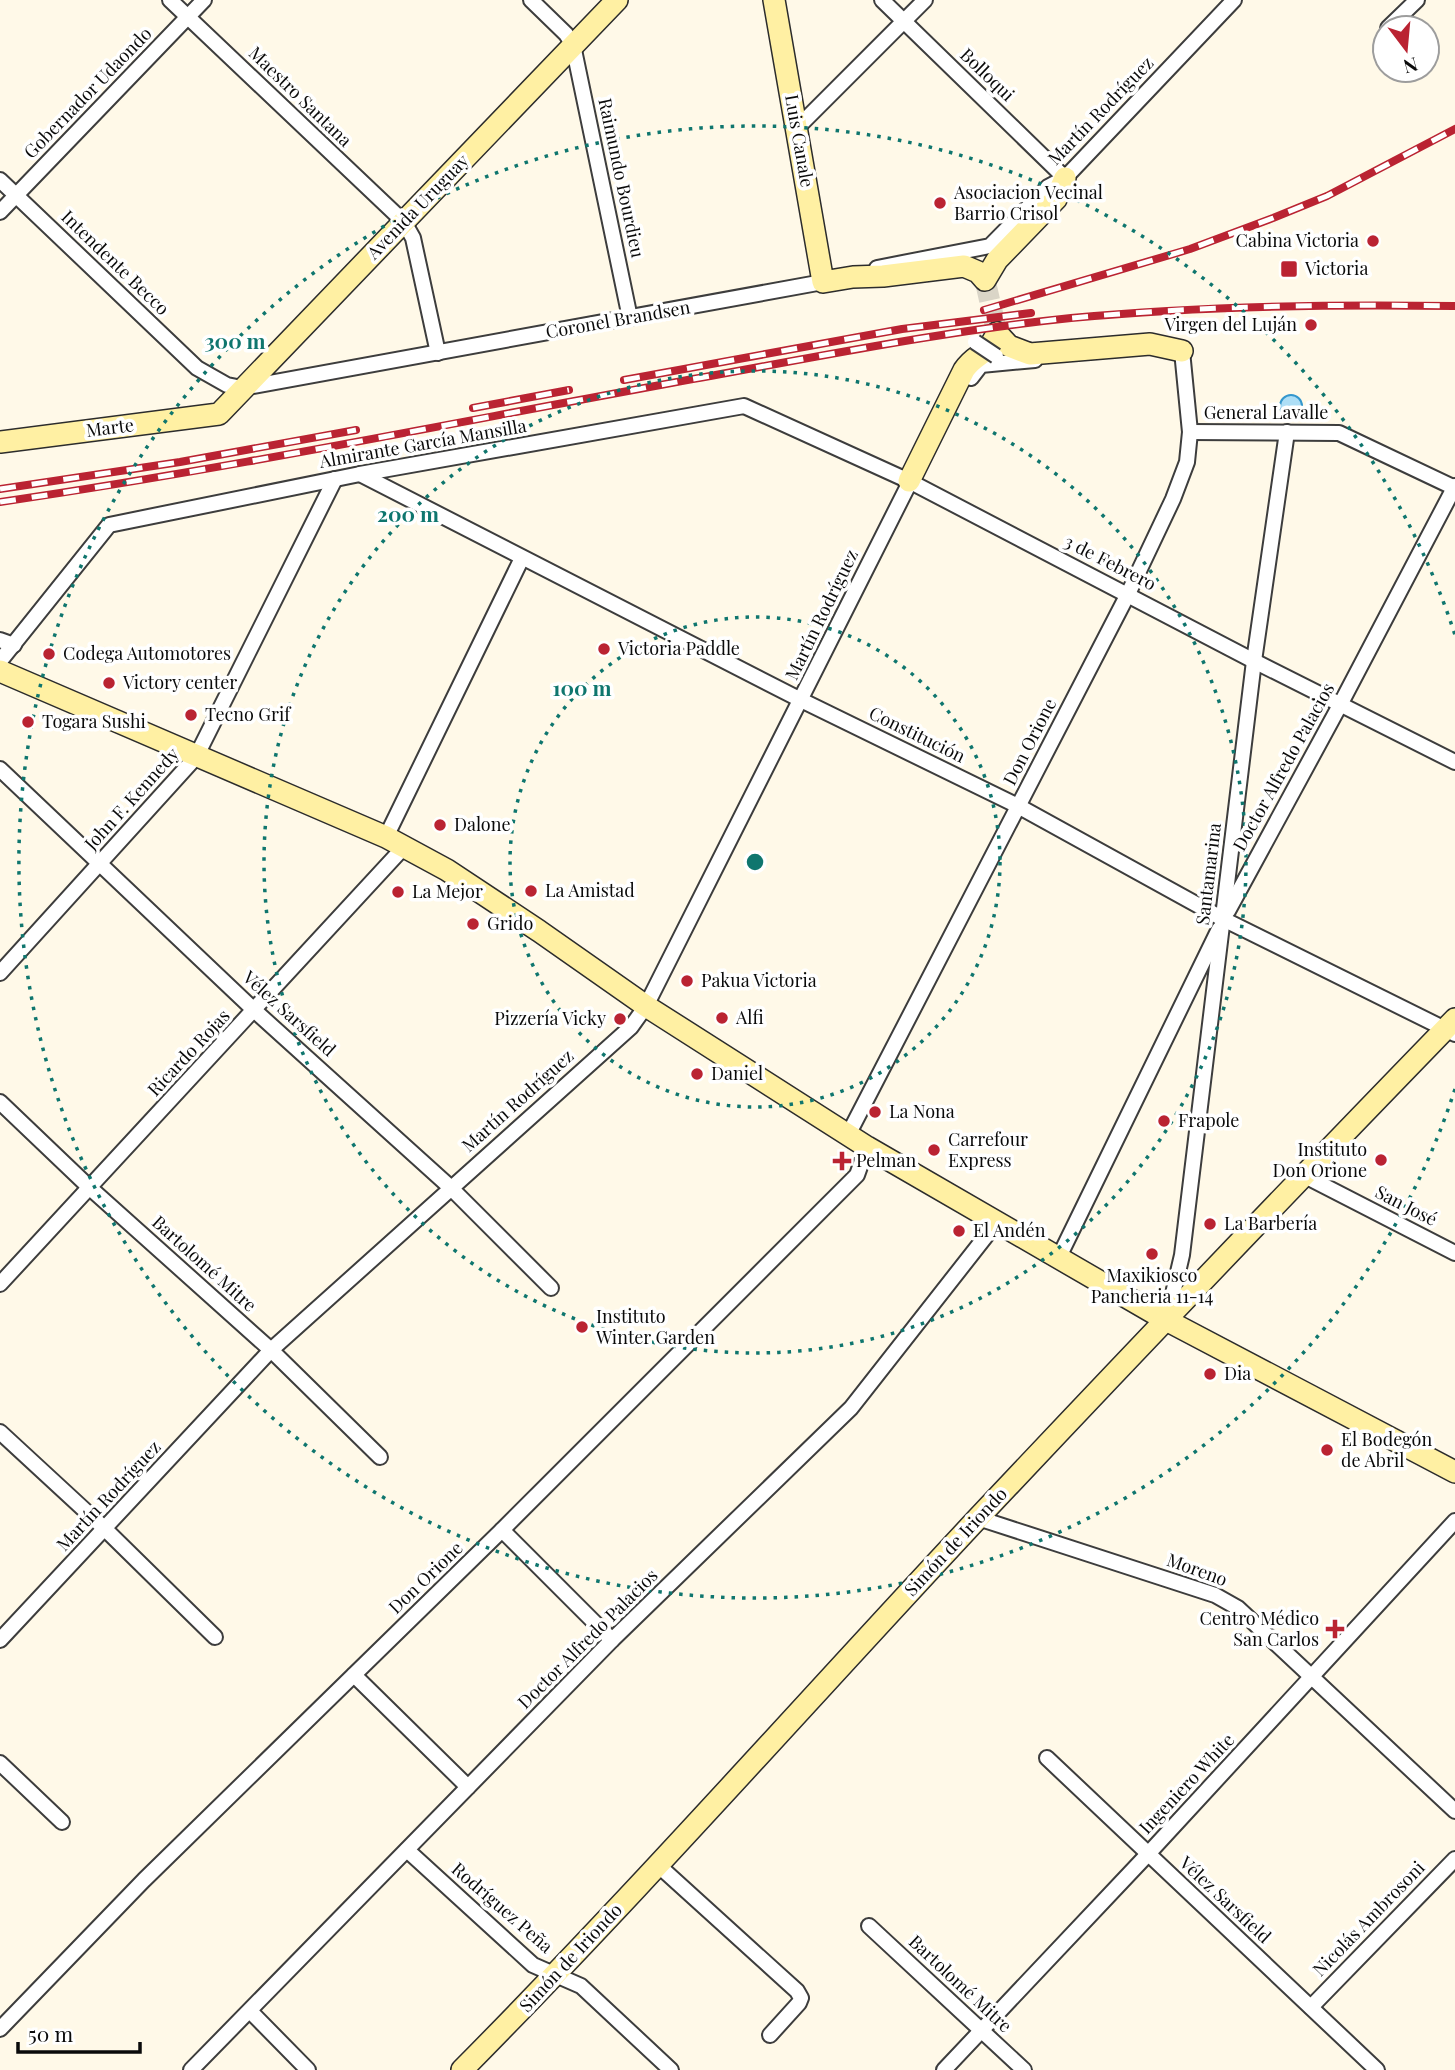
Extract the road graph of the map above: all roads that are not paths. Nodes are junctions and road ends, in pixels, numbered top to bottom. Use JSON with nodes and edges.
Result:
{"nodes":[{"id":1,"x":170,"y":0,"type":"edge"},
{"id":2,"x":204,"y":0,"type":"edge"},
{"id":3,"x":531,"y":0,"type":"edge"},
{"id":4,"x":617,"y":0,"type":"edge"},
{"id":5,"x":774,"y":0,"type":"edge"},
{"id":6,"x":882,"y":0,"type":"edge"},
{"id":7,"x":925,"y":0,"type":"edge"},
{"id":8,"x":1234,"y":0,"type":"edge"},
{"id":9,"x":1417,"y":0,"type":"edge"},
{"id":10,"x":1402,"y":14,"type":"edge"},
{"id":11,"x":187,"y":17,"type":"junction"},
{"id":12,"x":904,"y":22,"type":"junction"},
{"id":13,"x":573,"y":45,"type":"junction"},
{"id":14,"x":797,"y":128,"type":"junction"},
{"id":15,"x":1065,"y":178,"type":"junction"},
{"id":16,"x":0,"y":180,"type":"edge"},
{"id":17,"x":16,"y":195,"type":"junction"},
{"id":18,"x":0,"y":212,"type":"edge"},
{"id":19,"x":404,"y":222,"type":"junction"},
{"id":20,"x":992,"y":245,"type":"joint"},
{"id":21,"x":853,"y":277,"type":"junction"},
{"id":22,"x":823,"y":282,"type":"junction"},
{"id":23,"x":630,"y":318,"type":"junction"},
{"id":24,"x":1182,"y":351,"type":"junction"},
{"id":25,"x":438,"y":353,"type":"junction"},
{"id":26,"x":1000,"y":359,"type":"junction"},
{"id":27,"x":242,"y":388,"type":"junction"},
{"id":28,"x":744,"y":406,"type":"joint"},
{"id":29,"x":219,"y":414,"type":"joint"},
{"id":30,"x":1190,"y":432,"type":"junction"},
{"id":31,"x":1287,"y":432,"type":"junction"},
{"id":32,"x":0,"y":442,"type":"edge"},
{"id":33,"x":360,"y":474,"type":"junction"},
{"id":34,"x":335,"y":479,"type":"junction"},
{"id":35,"x":909,"y":481,"type":"junction"},
{"id":36,"x":1455,"y":487,"type":"edge"},
{"id":37,"x":522,"y":558,"type":"junction"},
{"id":38,"x":1128,"y":594,"type":"junction"},
{"id":39,"x":7,"y":643,"type":"edge"},
{"id":40,"x":0,"y":661,"type":"edge"},
{"id":41,"x":1254,"y":661,"type":"junction"},
{"id":42,"x":0,"y":671,"type":"edge"},
{"id":43,"x":801,"y":700,"type":"junction"},
{"id":44,"x":1340,"y":705,"type":"junction"},
{"id":45,"x":196,"y":757,"type":"junction"},
{"id":46,"x":1455,"y":762,"type":"edge"},
{"id":47,"x":0,"y":769,"type":"edge"},
{"id":48,"x":1018,"y":806,"type":"junction"},
{"id":49,"x":395,"y":842,"type":"junction"},
{"id":50,"x":100,"y":864,"type":"junction"},
{"id":51,"x":1223,"y":919,"type":"junction"},
{"id":52,"x":0,"y":973,"type":"edge"},
{"id":53,"x":646,"y":1006,"type":"junction"},
{"id":54,"x":254,"y":1010,"type":"junction"},
{"id":55,"x":1452,"y":1027,"type":"edge"},
{"id":56,"x":0,"y":1102,"type":"edge"},
{"id":57,"x":848,"y":1135,"type":"junction"},
{"id":58,"x":867,"y":1147,"type":"junction"},
{"id":59,"x":1303,"y":1175,"type":"junction"},
{"id":60,"x":89,"y":1187,"type":"junction"},
{"id":61,"x":450,"y":1187,"type":"junction"},
{"id":62,"x":997,"y":1222,"type":"junction"},
{"id":63,"x":1455,"y":1253,"type":"edge"},
{"id":64,"x":1059,"y":1257,"type":"junction"},
{"id":65,"x":0,"y":1284,"type":"edge"},
{"id":66,"x":551,"y":1288,"type":"dead end"},
{"id":67,"x":1167,"y":1320,"type":"junction"},
{"id":68,"x":271,"y":1350,"type":"junction"},
{"id":69,"x":0,"y":1432,"type":"edge"},
{"id":70,"x":380,"y":1457,"type":"dead end"},
{"id":71,"x":1455,"y":1472,"type":"edge"},
{"id":72,"x":978,"y":1518,"type":"junction"},
{"id":73,"x":1455,"y":1521,"type":"edge"},
{"id":74,"x":104,"y":1528,"type":"junction"},
{"id":75,"x":502,"y":1530,"type":"junction"},
{"id":76,"x":215,"y":1637,"type":"dead end"},
{"id":77,"x":0,"y":1640,"type":"edge"},
{"id":78,"x":612,"y":1640,"type":"junction"},
{"id":79,"x":354,"y":1675,"type":"junction"},
{"id":80,"x":1312,"y":1675,"type":"junction"},
{"id":81,"x":1047,"y":1758,"type":"dead end"},
{"id":82,"x":0,"y":1763,"type":"edge"},
{"id":83,"x":468,"y":1787,"type":"junction"},
{"id":84,"x":1455,"y":1811,"type":"edge"},
{"id":85,"x":62,"y":1822,"type":"dead end"},
{"id":86,"x":407,"y":1850,"type":"junction"},
{"id":87,"x":1148,"y":1854,"type":"junction"},
{"id":88,"x":1455,"y":1859,"type":"edge"},
{"id":89,"x":658,"y":1865,"type":"junction"},
{"id":90,"x":869,"y":1926,"type":"dead end"},
{"id":91,"x":555,"y":1976,"type":"junction"},
{"id":92,"x":1311,"y":2007,"type":"junction"},
{"id":93,"x":250,"y":2011,"type":"junction"},
{"id":94,"x":0,"y":2029,"type":"edge"},
{"id":95,"x":982,"y":2031,"type":"junction"},
{"id":96,"x":770,"y":2035,"type":"dead end"},
{"id":97,"x":191,"y":2070,"type":"edge"},
{"id":98,"x":308,"y":2070,"type":"edge"},
{"id":99,"x":462,"y":2070,"type":"edge"},
{"id":100,"x":671,"y":2070,"type":"edge"},
{"id":101,"x":944,"y":2070,"type":"edge"},
{"id":102,"x":1024,"y":2070,"type":"edge"},
{"id":103,"x":1377,"y":2070,"type":"edge"}],
"edges":[{"from":1,"to":11,"type":"street","name":"Maestro Santana"},
{"from":2,"to":11,"type":"street","name":"Gobernador Udaondo"},
{"from":3,"to":13,"type":"street"},
{"from":4,"to":13,"type":"street","name":"Avenida Uruguay"},
{"from":5,"to":14,"type":"street","name":"Luis Canale"},
{"from":6,"to":12,"type":"street","name":"Bolloqui"},
{"from":7,"to":12,"type":"street"},
{"from":8,"to":15,"type":"street","name":"Martín Rodríguez"},
{"from":9,"to":10,"type":"street"},
{"from":11,"to":17,"type":"street","name":"Gobernador Udaondo"},
{"from":11,"to":19,"type":"street","name":"Maestro Santana"},
{"from":12,"to":14,"type":"street"},
{"from":12,"to":15,"type":"street","name":"Bolloqui"},
{"from":13,"to":19,"type":"street","name":"Avenida Uruguay"},
{"from":13,"to":23,"type":"street","name":"Raimundo Bourdieu"},
{"from":14,"to":22,"type":"street","name":"Luis Canale"},
{"from":15,"to":20,"type":"street","name":"Martín Rodríguez"},
{"from":15,"to":21,"type":"street"},
{"from":16,"to":17,"type":"street","name":"Intendente Becco"},
{"from":17,"to":18,"type":"street","name":"Gobernador Udaondo"},
{"from":17,"to":27,"type":"street","name":"Intendente Becco"},
{"from":19,"to":25,"type":"street"},
{"from":19,"to":27,"type":"street","name":"Avenida Uruguay"},
{"from":20,"to":21,"type":"street","name":"Coronel Brandsen"},
{"from":21,"to":22,"type":"street","name":"Coronel Brandsen"},
{"from":22,"to":23,"type":"street","name":"Coronel Brandsen"},
{"from":23,"to":25,"type":"street","name":"Coronel Brandsen"},
{"from":24,"to":26,"type":"street"},
{"from":24,"to":30,"type":"street","name":"Don Orione"},
{"from":24,"to":35,"type":"street"},
{"from":25,"to":27,"type":"street","name":"Coronel Brandsen"},
{"from":26,"to":35,"type":"street","name":"Martín Rodríguez"},
{"from":26,"to":35,"type":"street","name":"Martín Rodríguez","bridge":true},
{"from":27,"to":29,"type":"street","name":"Avenida Uruguay"},
{"from":28,"to":33,"type":"street","name":"Almirante García Mansilla"},
{"from":28,"to":35,"type":"street","name":"3 de Febrero"},
{"from":29,"to":32,"type":"street","name":"Marte"},
{"from":30,"to":31,"type":"street","name":"General Lavalle"},
{"from":30,"to":38,"type":"street","name":"Don Orione"},
{"from":31,"to":36,"type":"street","name":"General Lavalle"},
{"from":31,"to":41,"type":"street","name":"Santamarina"},
{"from":33,"to":34,"type":"street","name":"Almirante García Mansilla"},
{"from":33,"to":37,"type":"street","name":"Constitución"},
{"from":34,"to":39,"type":"street","name":"Almirante García Mansilla"},
{"from":34,"to":45,"type":"street","name":"John F. Kennedy"},
{"from":35,"to":38,"type":"street","name":"3 de Febrero"},
{"from":35,"to":43,"type":"street","name":"Martín Rodríguez"},
{"from":36,"to":44,"type":"street","name":"Doctor Alfredo Palacios"},
{"from":37,"to":43,"type":"street","name":"Constitución"},
{"from":37,"to":49,"type":"street","name":"Ricardo Rojas"},
{"from":38,"to":41,"type":"street","name":"3 de Febrero"},
{"from":38,"to":48,"type":"street","name":"Don Orione"},
{"from":39,"to":40,"type":"street"},
{"from":41,"to":44,"type":"street","name":"3 de Febrero"},
{"from":41,"to":51,"type":"street","name":"Santamarina"},
{"from":42,"to":45,"type":"street"},
{"from":43,"to":48,"type":"street","name":"Constitución"},
{"from":43,"to":53,"type":"street","name":"Martín Rodríguez"},
{"from":44,"to":46,"type":"street","name":"3 de Febrero"},
{"from":44,"to":51,"type":"street","name":"Doctor Alfredo Palacios"},
{"from":45,"to":49,"type":"street"},
{"from":45,"to":50,"type":"street","name":"John F. Kennedy"},
{"from":47,"to":50,"type":"street","name":"Vélez Sarsfield"},
{"from":48,"to":51,"type":"street","name":"Constitución"},
{"from":48,"to":57,"type":"street","name":"Don Orione"},
{"from":49,"to":53,"type":"street"},
{"from":49,"to":54,"type":"street","name":"Ricardo Rojas"},
{"from":50,"to":52,"type":"street","name":"John F. Kennedy"},
{"from":50,"to":54,"type":"street","name":"Vélez Sarsfield"},
{"from":51,"to":55,"type":"street","name":"Constitución"},
{"from":51,"to":64,"type":"street","name":"Doctor Alfredo Palacios"},
{"from":51,"to":67,"type":"street","name":"Santamarina"},
{"from":53,"to":57,"type":"street"},
{"from":53,"to":61,"type":"street","name":"Martín Rodríguez"},
{"from":54,"to":60,"type":"street","name":"Ricardo Rojas"},
{"from":54,"to":61,"type":"street","name":"Vélez Sarsfield"},
{"from":55,"to":59,"type":"street","name":"Simón de Iriondo"},
{"from":56,"to":60,"type":"street","name":"Bartolomé Mitre"},
{"from":57,"to":58,"type":"street"},
{"from":58,"to":62,"type":"street"},
{"from":58,"to":75,"type":"street","name":"Don Orione"},
{"from":59,"to":63,"type":"street","name":"San José"},
{"from":59,"to":67,"type":"street","name":"Simón de Iriondo"},
{"from":60,"to":65,"type":"street","name":"Ricardo Rojas"},
{"from":60,"to":68,"type":"street","name":"Bartolomé Mitre"},
{"from":61,"to":66,"type":"street","name":"Vélez Sarsfield"},
{"from":61,"to":68,"type":"street","name":"Martín Rodríguez"},
{"from":62,"to":64,"type":"street"},
{"from":62,"to":78,"type":"street","name":"Doctor Alfredo Palacios"},
{"from":64,"to":67,"type":"street"},
{"from":67,"to":71,"type":"street"},
{"from":67,"to":72,"type":"street","name":"Simón de Iriondo"},
{"from":68,"to":70,"type":"street","name":"Bartolomé Mitre"},
{"from":68,"to":74,"type":"street","name":"Martín Rodríguez"},
{"from":69,"to":74,"type":"street"},
{"from":72,"to":80,"type":"street","name":"Moreno"},
{"from":72,"to":89,"type":"street","name":"Simón de Iriondo"},
{"from":73,"to":80,"type":"street","name":"Ingeniero White"},
{"from":74,"to":76,"type":"street"},
{"from":74,"to":77,"type":"street","name":"Martín Rodríguez"},
{"from":75,"to":78,"type":"street"},
{"from":75,"to":79,"type":"street","name":"Don Orione"},
{"from":78,"to":83,"type":"street","name":"Doctor Alfredo Palacios"},
{"from":79,"to":83,"type":"street"},
{"from":79,"to":94,"type":"street","name":"Don Orione"},
{"from":80,"to":84,"type":"street","name":"Moreno"},
{"from":80,"to":87,"type":"street","name":"Ingeniero White"},
{"from":81,"to":87,"type":"street","name":"Vélez Sarsfield"},
{"from":82,"to":85,"type":"street"},
{"from":83,"to":86,"type":"street","name":"Doctor Alfredo Palacios"},
{"from":86,"to":91,"type":"street","name":"Rodríguez Peña"},
{"from":86,"to":93,"type":"street","name":"Doctor Alfredo Palacios"},
{"from":87,"to":92,"type":"street","name":"Vélez Sarsfield"},
{"from":87,"to":95,"type":"street","name":"Ingeniero White"},
{"from":88,"to":92,"type":"street","name":"Nicolás Ambrosoni"},
{"from":89,"to":91,"type":"street","name":"Simón de Iriondo"},
{"from":89,"to":96,"type":"street"},
{"from":90,"to":95,"type":"street","name":"Bartolomé Mitre"},
{"from":91,"to":99,"type":"street","name":"Simón de Iriondo"},
{"from":91,"to":100,"type":"street","name":"Rodríguez Peña"},
{"from":92,"to":103,"type":"street","name":"Vélez Sarsfield"},
{"from":93,"to":97,"type":"street","name":"Doctor Alfredo Palacios"},
{"from":93,"to":98,"type":"street"},
{"from":95,"to":101,"type":"street","name":"Ingeniero White"},
{"from":95,"to":102,"type":"street","name":"Bartolomé Mitre"}]}
